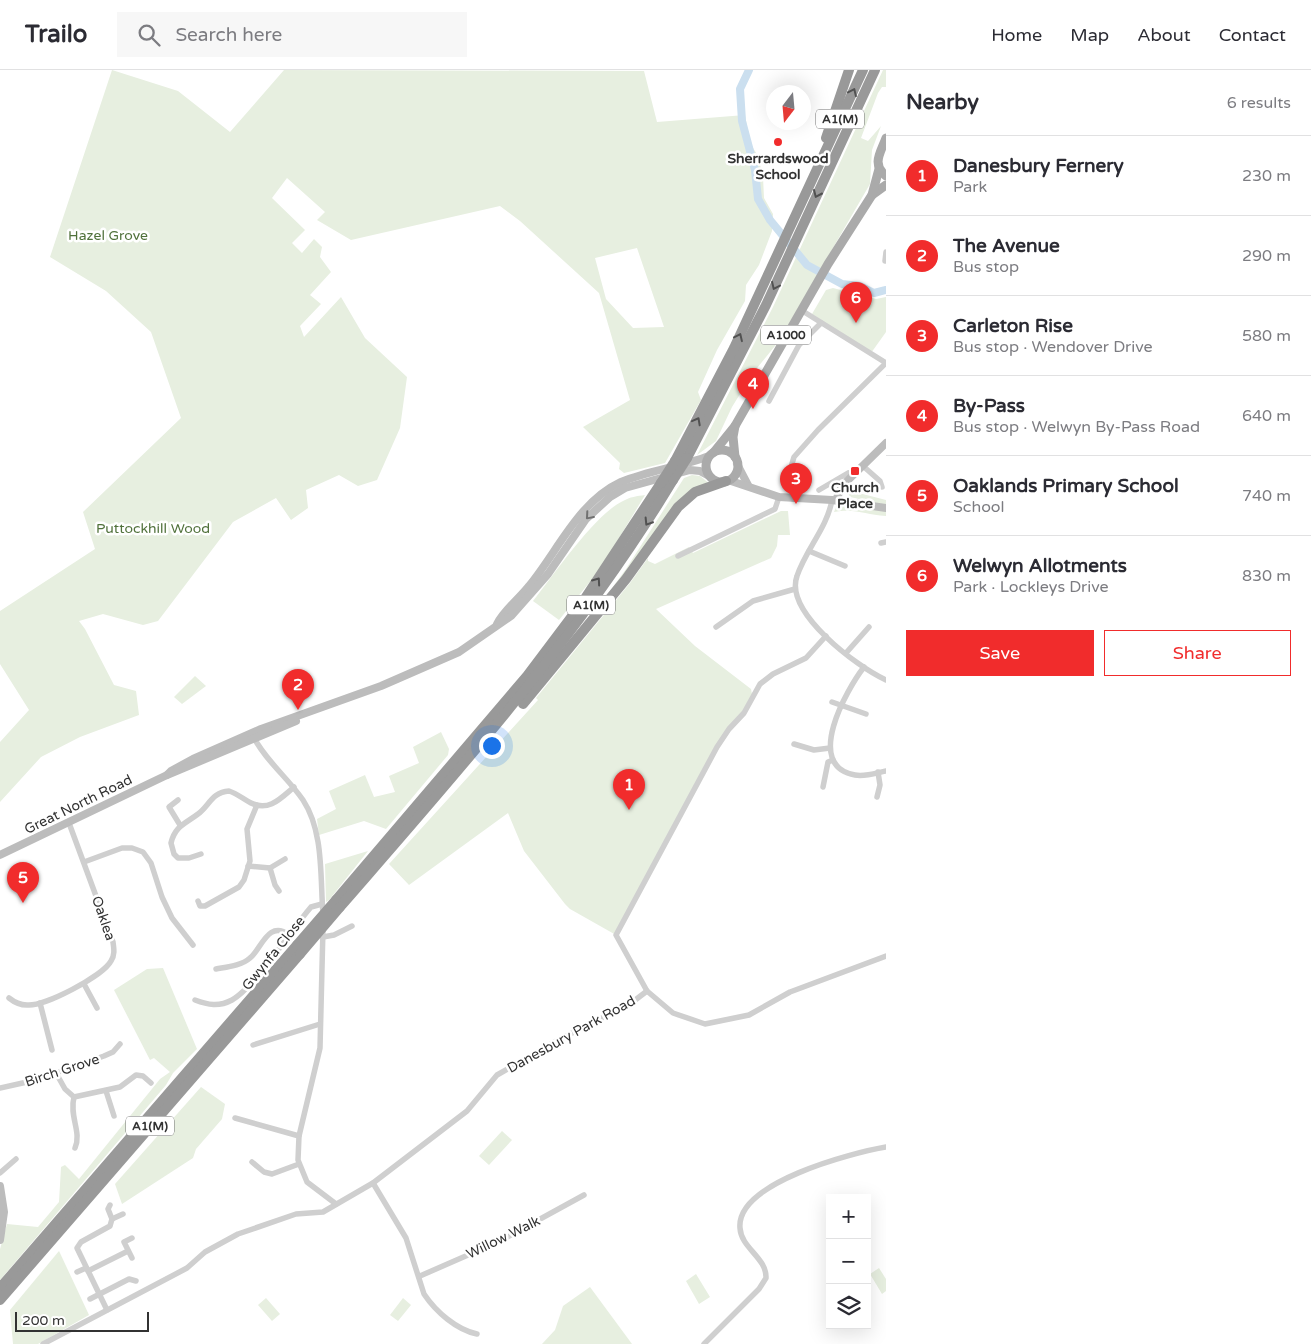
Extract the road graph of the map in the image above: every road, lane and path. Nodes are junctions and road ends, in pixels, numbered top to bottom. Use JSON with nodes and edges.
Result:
{"nodes":[{"id":1,"x":849,"y":70,"type":"edge"},
{"id":2,"x":863,"y":70,"type":"edge"},
{"id":3,"x":874,"y":70,"type":"edge"},
{"id":4,"x":885,"y":143,"type":"edge"},
{"id":5,"x":818,"y":168,"type":"junction"},
{"id":6,"x":880,"y":169,"type":"junction"},
{"id":7,"x":886,"y":176,"type":"edge"},
{"id":8,"x":886,"y":185,"type":"edge"},
{"id":9,"x":872,"y":195,"type":"junction"},
{"id":10,"x":886,"y":252,"type":"edge"},
{"id":11,"x":885,"y":261,"type":"edge"},
{"id":12,"x":780,"y":264,"type":"junction"},
{"id":13,"x":801,"y":310,"type":"junction"},
{"id":14,"x":821,"y":323,"type":"junction"},
{"id":15,"x":886,"y":363,"type":"edge"},
{"id":16,"x":769,"y":401,"type":"dead end"},
{"id":17,"x":735,"y":426,"type":"junction"},
{"id":18,"x":886,"y":443,"type":"edge"},
{"id":19,"x":712,"y":454,"type":"junction"},
{"id":20,"x":736,"y":460,"type":"junction"},
{"id":21,"x":863,"y":466,"type":"junction"},
{"id":22,"x":848,"y":474,"type":"dead end"},
{"id":23,"x":711,"y":477,"type":"junction"},
{"id":24,"x":727,"y":480,"type":"junction"},
{"id":25,"x":844,"y":480,"type":"junction"},
{"id":26,"x":748,"y":485,"type":"junction"},
{"id":27,"x":882,"y":486,"type":"dead end"},
{"id":28,"x":819,"y":490,"type":"dead end"},
{"id":29,"x":779,"y":497,"type":"junction"},
{"id":30,"x":793,"y":499,"type":"junction"},
{"id":31,"x":834,"y":500,"type":"junction"},
{"id":32,"x":886,"y":508,"type":"edge"},
{"id":33,"x":809,"y":551,"type":"junction"},
{"id":34,"x":678,"y":556,"type":"dead end"},
{"id":35,"x":845,"y":566,"type":"dead end"},
{"id":36,"x":795,"y":589,"type":"junction"},
{"id":37,"x":497,"y":624,"type":"junction"},
{"id":38,"x":716,"y":627,"type":"dead end"},
{"id":39,"x":869,"y":627,"type":"dead end"},
{"id":40,"x":826,"y":636,"type":"junction"},
{"id":41,"x":846,"y":653,"type":"junction"},
{"id":42,"x":864,"y":667,"type":"junction"},
{"id":43,"x":886,"y":680,"type":"edge"},
{"id":44,"x":832,"y":702,"type":"dead end"},
{"id":45,"x":841,"y":705,"type":"junction"},
{"id":46,"x":866,"y":714,"type":"dead end"},
{"id":47,"x":253,"y":736,"type":"junction"},
{"id":48,"x":794,"y":744,"type":"dead end"},
{"id":49,"x":830,"y":748,"type":"junction"},
{"id":50,"x":833,"y":760,"type":"junction"},
{"id":51,"x":458,"y":771,"type":"junction"},
{"id":52,"x":886,"y":771,"type":"edge"},
{"id":53,"x":878,"y":772,"type":"junction"},
{"id":54,"x":294,"y":787,"type":"junction"},
{"id":55,"x":823,"y":788,"type":"dead end"},
{"id":56,"x":877,"y":797,"type":"dead end"},
{"id":57,"x":178,"y":800,"type":"dead end"},
{"id":58,"x":257,"y":805,"type":"junction"},
{"id":59,"x":68,"y":823,"type":"junction"},
{"id":60,"x":180,"y":825,"type":"junction"},
{"id":61,"x":202,"y":854,"type":"dead end"},
{"id":62,"x":0,"y":855,"type":"edge"},
{"id":63,"x":285,"y":859,"type":"dead end"},
{"id":64,"x":84,"y":862,"type":"junction"},
{"id":65,"x":248,"y":866,"type":"junction"},
{"id":66,"x":270,"y":868,"type":"junction"},
{"id":67,"x":279,"y":891,"type":"dead end"},
{"id":68,"x":198,"y":901,"type":"dead end"},
{"id":69,"x":322,"y":904,"type":"junction"},
{"id":70,"x":338,"y":904,"type":"junction"},
{"id":71,"x":352,"y":926,"type":"dead end"},
{"id":72,"x":289,"y":935,"type":"junction"},
{"id":73,"x":323,"y":937,"type":"junction"},
{"id":74,"x":193,"y":945,"type":"dead end"},
{"id":75,"x":298,"y":949,"type":"junction"},
{"id":76,"x":886,"y":956,"type":"edge"},
{"id":77,"x":216,"y":969,"type":"dead end"},
{"id":78,"x":84,"y":984,"type":"junction"},
{"id":79,"x":647,"y":991,"type":"junction"},
{"id":80,"x":9,"y":998,"type":"dead end"},
{"id":81,"x":195,"y":1000,"type":"dead end"},
{"id":82,"x":40,"y":1003,"type":"junction"},
{"id":83,"x":97,"y":1008,"type":"dead end"},
{"id":84,"x":320,"y":1024,"type":"junction"},
{"id":85,"x":120,"y":1044,"type":"dead end"},
{"id":86,"x":253,"y":1045,"type":"dead end"},
{"id":87,"x":52,"y":1050,"type":"dead end"},
{"id":88,"x":56,"y":1073,"type":"junction"},
{"id":89,"x":150,"y":1083,"type":"dead end"},
{"id":90,"x":0,"y":1088,"type":"edge"},
{"id":91,"x":106,"y":1091,"type":"junction"},
{"id":92,"x":74,"y":1097,"type":"junction"},
{"id":93,"x":114,"y":1116,"type":"dead end"},
{"id":94,"x":235,"y":1118,"type":"dead end"},
{"id":95,"x":298,"y":1136,"type":"junction"},
{"id":96,"x":886,"y":1147,"type":"edge"},
{"id":97,"x":74,"y":1148,"type":"dead end"},
{"id":98,"x":16,"y":1159,"type":"dead end"},
{"id":99,"x":252,"y":1162,"type":"dead end"},
{"id":100,"x":299,"y":1164,"type":"junction"},
{"id":101,"x":0,"y":1173,"type":"edge"},
{"id":102,"x":372,"y":1183,"type":"junction"},
{"id":103,"x":0,"y":1186,"type":"edge"},
{"id":104,"x":584,"y":1195,"type":"dead end"},
{"id":105,"x":336,"y":1204,"type":"junction"},
{"id":106,"x":110,"y":1205,"type":"dead end"},
{"id":107,"x":123,"y":1214,"type":"dead end"},
{"id":108,"x":112,"y":1219,"type":"junction"},
{"id":109,"x":132,"y":1238,"type":"dead end"},
{"id":110,"x":0,"y":1240,"type":"edge"},
{"id":111,"x":128,"y":1251,"type":"junction"},
{"id":112,"x":132,"y":1258,"type":"dead end"},
{"id":113,"x":87,"y":1269,"type":"junction"},
{"id":114,"x":77,"y":1272,"type":"dead end"},
{"id":115,"x":420,"y":1276,"type":"junction"},
{"id":116,"x":136,"y":1281,"type":"dead end"},
{"id":117,"x":0,"y":1288,"type":"edge"},
{"id":118,"x":100,"y":1294,"type":"junction"},
{"id":119,"x":90,"y":1299,"type":"dead end"},
{"id":120,"x":0,"y":1300,"type":"edge"},
{"id":121,"x":107,"y":1310,"type":"junction"},
{"id":122,"x":477,"y":1334,"type":"dead end"},
{"id":123,"x":43,"y":1344,"type":"edge"},
{"id":124,"x":704,"y":1344,"type":"edge"}],
"edges":[{"from":1,"to":5,"type":"highway"},
{"from":5,"to":2,"type":"highway","number":"A1(M)","one_way":true},
{"from":3,"to":12,"type":"highway","number":"A1(M)","one_way":true},
{"from":4,"to":6,"type":"main road"},
{"from":5,"to":12,"type":"highway","number":"A1(M)"},
{"from":6,"to":7,"type":"main road"},
{"from":6,"to":9,"type":"main road","number":"A1000"},
{"from":8,"to":9,"type":"main road","number":"A1000"},
{"from":9,"to":13,"type":"main road","number":"A1000"},
{"from":10,"to":11,"type":"street"},
{"from":12,"to":51,"type":"highway","number":"A1(M)","one_way":true,"bridge":true},
{"from":70,"to":12,"type":"highway","number":"A1(M)","one_way":true,"bridge":true},
{"from":13,"to":14,"type":"street"},
{"from":13,"to":17,"type":"main road","number":"A1000"},
{"from":14,"to":15,"type":"street"},
{"from":14,"to":16,"type":"street"},
{"from":15,"to":30,"type":"street"},
{"from":17,"to":19,"type":"main road","number":"A1000"},
{"from":17,"to":20,"type":"main road","number":"A1000"},
{"from":18,"to":21,"type":"main road"},
{"from":19,"to":20,"type":"main road"},
{"from":19,"to":23,"type":"main road"},
{"from":19,"to":37,"type":"main road"},
{"from":20,"to":24,"type":"main road"},
{"from":20,"to":26,"type":"main road"},
{"from":21,"to":25,"type":"main road"},
{"from":21,"to":27,"type":"street"},
{"from":22,"to":25,"type":"street"},
{"from":23,"to":24,"type":"main road"},
{"from":23,"to":37,"type":"main road","name":"Great North Road","one_way":true},
{"from":24,"to":26,"type":"main road"},
{"from":24,"to":51,"type":"highway"},
{"from":25,"to":28,"type":"street"},
{"from":25,"to":31,"type":"main road"},
{"from":26,"to":29,"type":"main road"},
{"from":29,"to":30,"type":"main road"},
{"from":29,"to":34,"type":"street"},
{"from":30,"to":31,"type":"main road"},
{"from":31,"to":32,"type":"main road"},
{"from":31,"to":33,"type":"street"},
{"from":33,"to":35,"type":"street"},
{"from":33,"to":36,"type":"street"},
{"from":36,"to":38,"type":"street"},
{"from":36,"to":40,"type":"street"},
{"from":37,"to":47,"type":"main road","name":"Great North Road"},
{"from":39,"to":41,"type":"street"},
{"from":40,"to":41,"type":"street"},
{"from":40,"to":79,"type":"street"},
{"from":41,"to":42,"type":"street"},
{"from":42,"to":43,"type":"street"},
{"from":42,"to":45,"type":"street"},
{"from":44,"to":45,"type":"street"},
{"from":45,"to":46,"type":"street"},
{"from":45,"to":49,"type":"street"},
{"from":47,"to":54,"type":"street"},
{"from":47,"to":59,"type":"main road","name":"Great North Road"},
{"from":48,"to":49,"type":"street"},
{"from":49,"to":50,"type":"street"},
{"from":50,"to":53,"type":"street"},
{"from":50,"to":55,"type":"street"},
{"from":51,"to":70,"type":"highway","number":"A1(M)"},
{"from":52,"to":53,"type":"street"},
{"from":53,"to":56,"type":"street"},
{"from":54,"to":58,"type":"street"},
{"from":54,"to":69,"type":"street"},
{"from":57,"to":60,"type":"street"},
{"from":58,"to":60,"type":"street"},
{"from":58,"to":65,"type":"street"},
{"from":59,"to":62,"type":"main road","name":"Great North Road"},
{"from":59,"to":64,"type":"street","name":"Oaklea"},
{"from":60,"to":61,"type":"street"},
{"from":63,"to":66,"type":"street"},
{"from":64,"to":74,"type":"street"},
{"from":64,"to":78,"type":"street","name":"Oaklea"},
{"from":65,"to":66,"type":"street"},
{"from":65,"to":68,"type":"street"},
{"from":66,"to":67,"type":"street"},
{"from":69,"to":72,"type":"street","name":"Gwynfa Close"},
{"from":69,"to":73,"type":"street"},
{"from":70,"to":75,"type":"highway","number":"A1(M)","bridge":true},
{"from":71,"to":73,"type":"street"},
{"from":72,"to":77,"type":"street"},
{"from":72,"to":81,"type":"street","name":"Gwynfa Close"},
{"from":73,"to":84,"type":"street"},
{"from":75,"to":117,"type":"highway","number":"A1(M)"},
{"from":75,"to":120,"type":"highway","number":"A1(M)"},
{"from":76,"to":79,"type":"street","name":"Danesbury Park Road"},
{"from":78,"to":82,"type":"street","name":"Oaklea"},
{"from":78,"to":83,"type":"street"},
{"from":79,"to":102,"type":"street","name":"Danesbury Park Road"},
{"from":80,"to":82,"type":"street","name":"Oaklea"},
{"from":82,"to":87,"type":"street"},
{"from":84,"to":86,"type":"street"},
{"from":84,"to":95,"type":"street"},
{"from":85,"to":88,"type":"street","name":"Birch Grove"},
{"from":88,"to":90,"type":"street","name":"Birch Grove"},
{"from":88,"to":92,"type":"street"},
{"from":89,"to":91,"type":"street"},
{"from":91,"to":92,"type":"street"},
{"from":91,"to":93,"type":"street"},
{"from":92,"to":97,"type":"street"},
{"from":94,"to":95,"type":"street"},
{"from":95,"to":100,"type":"street"},
{"from":96,"to":124,"type":"street"},
{"from":98,"to":101,"type":"street"},
{"from":99,"to":100,"type":"street"},
{"from":100,"to":105,"type":"street"},
{"from":102,"to":105,"type":"street","name":"Danesbury Park Road"},
{"from":102,"to":115,"type":"street"},
{"from":103,"to":110,"type":"main road"},
{"from":104,"to":115,"type":"street","name":"Willow Walk"},
{"from":105,"to":121,"type":"street","name":"Danesbury Park Road"},
{"from":106,"to":108,"type":"street"},
{"from":107,"to":108,"type":"street"},
{"from":108,"to":113,"type":"street"},
{"from":109,"to":111,"type":"street"},
{"from":111,"to":112,"type":"street"},
{"from":111,"to":113,"type":"street"},
{"from":113,"to":114,"type":"street"},
{"from":113,"to":118,"type":"street"},
{"from":115,"to":122,"type":"street"},
{"from":116,"to":118,"type":"street"},
{"from":118,"to":119,"type":"street"},
{"from":118,"to":121,"type":"street"},
{"from":121,"to":123,"type":"street","name":"Danesbury Park Road"}]}
